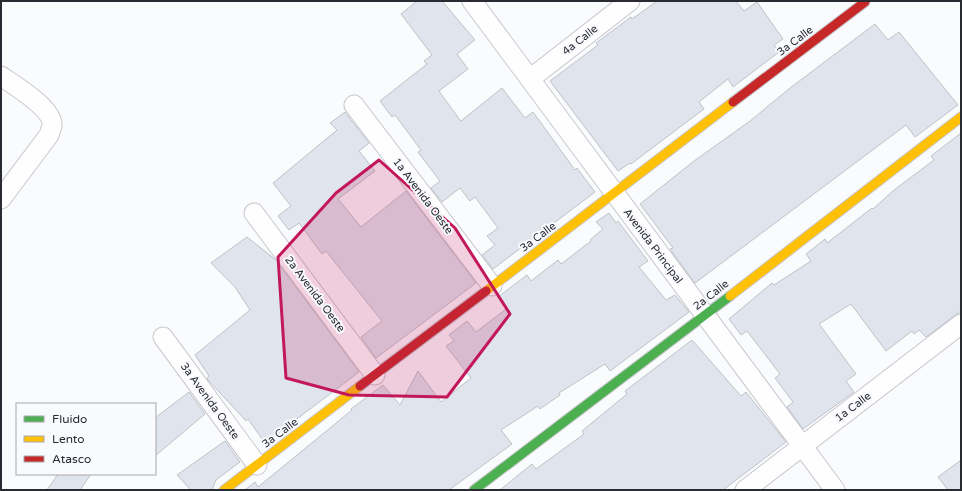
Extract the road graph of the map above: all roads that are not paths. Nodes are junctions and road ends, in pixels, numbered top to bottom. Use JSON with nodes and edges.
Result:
{"nodes":[{"id":1,"x":472,"y":1,"type":"edge"},
{"id":2,"x":630,"y":1,"type":"edge"},
{"id":3,"x":865,"y":2,"type":"dead end"},
{"id":4,"x":1,"y":76,"type":"edge"},
{"id":5,"x":530,"y":79,"type":"junction"},
{"id":6,"x":354,"y":105,"type":"dead end"},
{"id":7,"x":961,"y":117,"type":"edge"},
{"id":8,"x":614,"y":194,"type":"junction"},
{"id":9,"x":1,"y":199,"type":"edge"},
{"id":10,"x":254,"y":213,"type":"dead end"},
{"id":11,"x":492,"y":286,"type":"junction"},
{"id":12,"x":706,"y":315,"type":"junction"},
{"id":13,"x":961,"y":324,"type":"edge"},
{"id":14,"x":163,"y":337,"type":"dead end"},
{"id":15,"x":375,"y":375,"type":"junction"},
{"id":16,"x":802,"y":446,"type":"junction"},
{"id":17,"x":257,"y":465,"type":"junction"},
{"id":18,"x":224,"y":490,"type":"edge"},
{"id":19,"x":474,"y":490,"type":"edge"},
{"id":20,"x":744,"y":490,"type":"edge"},
{"id":21,"x":835,"y":490,"type":"edge"}],
"edges":[{"from":1,"to":5,"type":"street","name":"Avenida Principal"},
{"from":2,"to":5,"type":"street","name":"4a Calle"},
{"from":3,"to":8,"type":"street","name":"3a Calle"},
{"from":4,"to":9,"type":"street"},
{"from":5,"to":8,"type":"street","name":"Avenida Principal"},
{"from":6,"to":11,"type":"street","name":"1a Avenida Oeste"},
{"from":7,"to":12,"type":"street","name":"2a Calle"},
{"from":8,"to":11,"type":"street","name":"3a Calle"},
{"from":8,"to":12,"type":"street","name":"Avenida Principal"},
{"from":10,"to":15,"type":"street","name":"2a Avenida Oeste"},
{"from":11,"to":15,"type":"street","name":"3a Calle"},
{"from":12,"to":16,"type":"street","name":"Avenida Principal"},
{"from":12,"to":19,"type":"street","name":"2a Calle"},
{"from":13,"to":16,"type":"street","name":"1a Calle"},
{"from":14,"to":17,"type":"street","name":"3a Avenida Oeste"},
{"from":15,"to":17,"type":"street","name":"3a Calle"},
{"from":16,"to":20,"type":"street","name":"1a Calle"},
{"from":16,"to":21,"type":"street","name":"Avenida Principal"},
{"from":17,"to":18,"type":"street","name":"3a Calle"}]}
